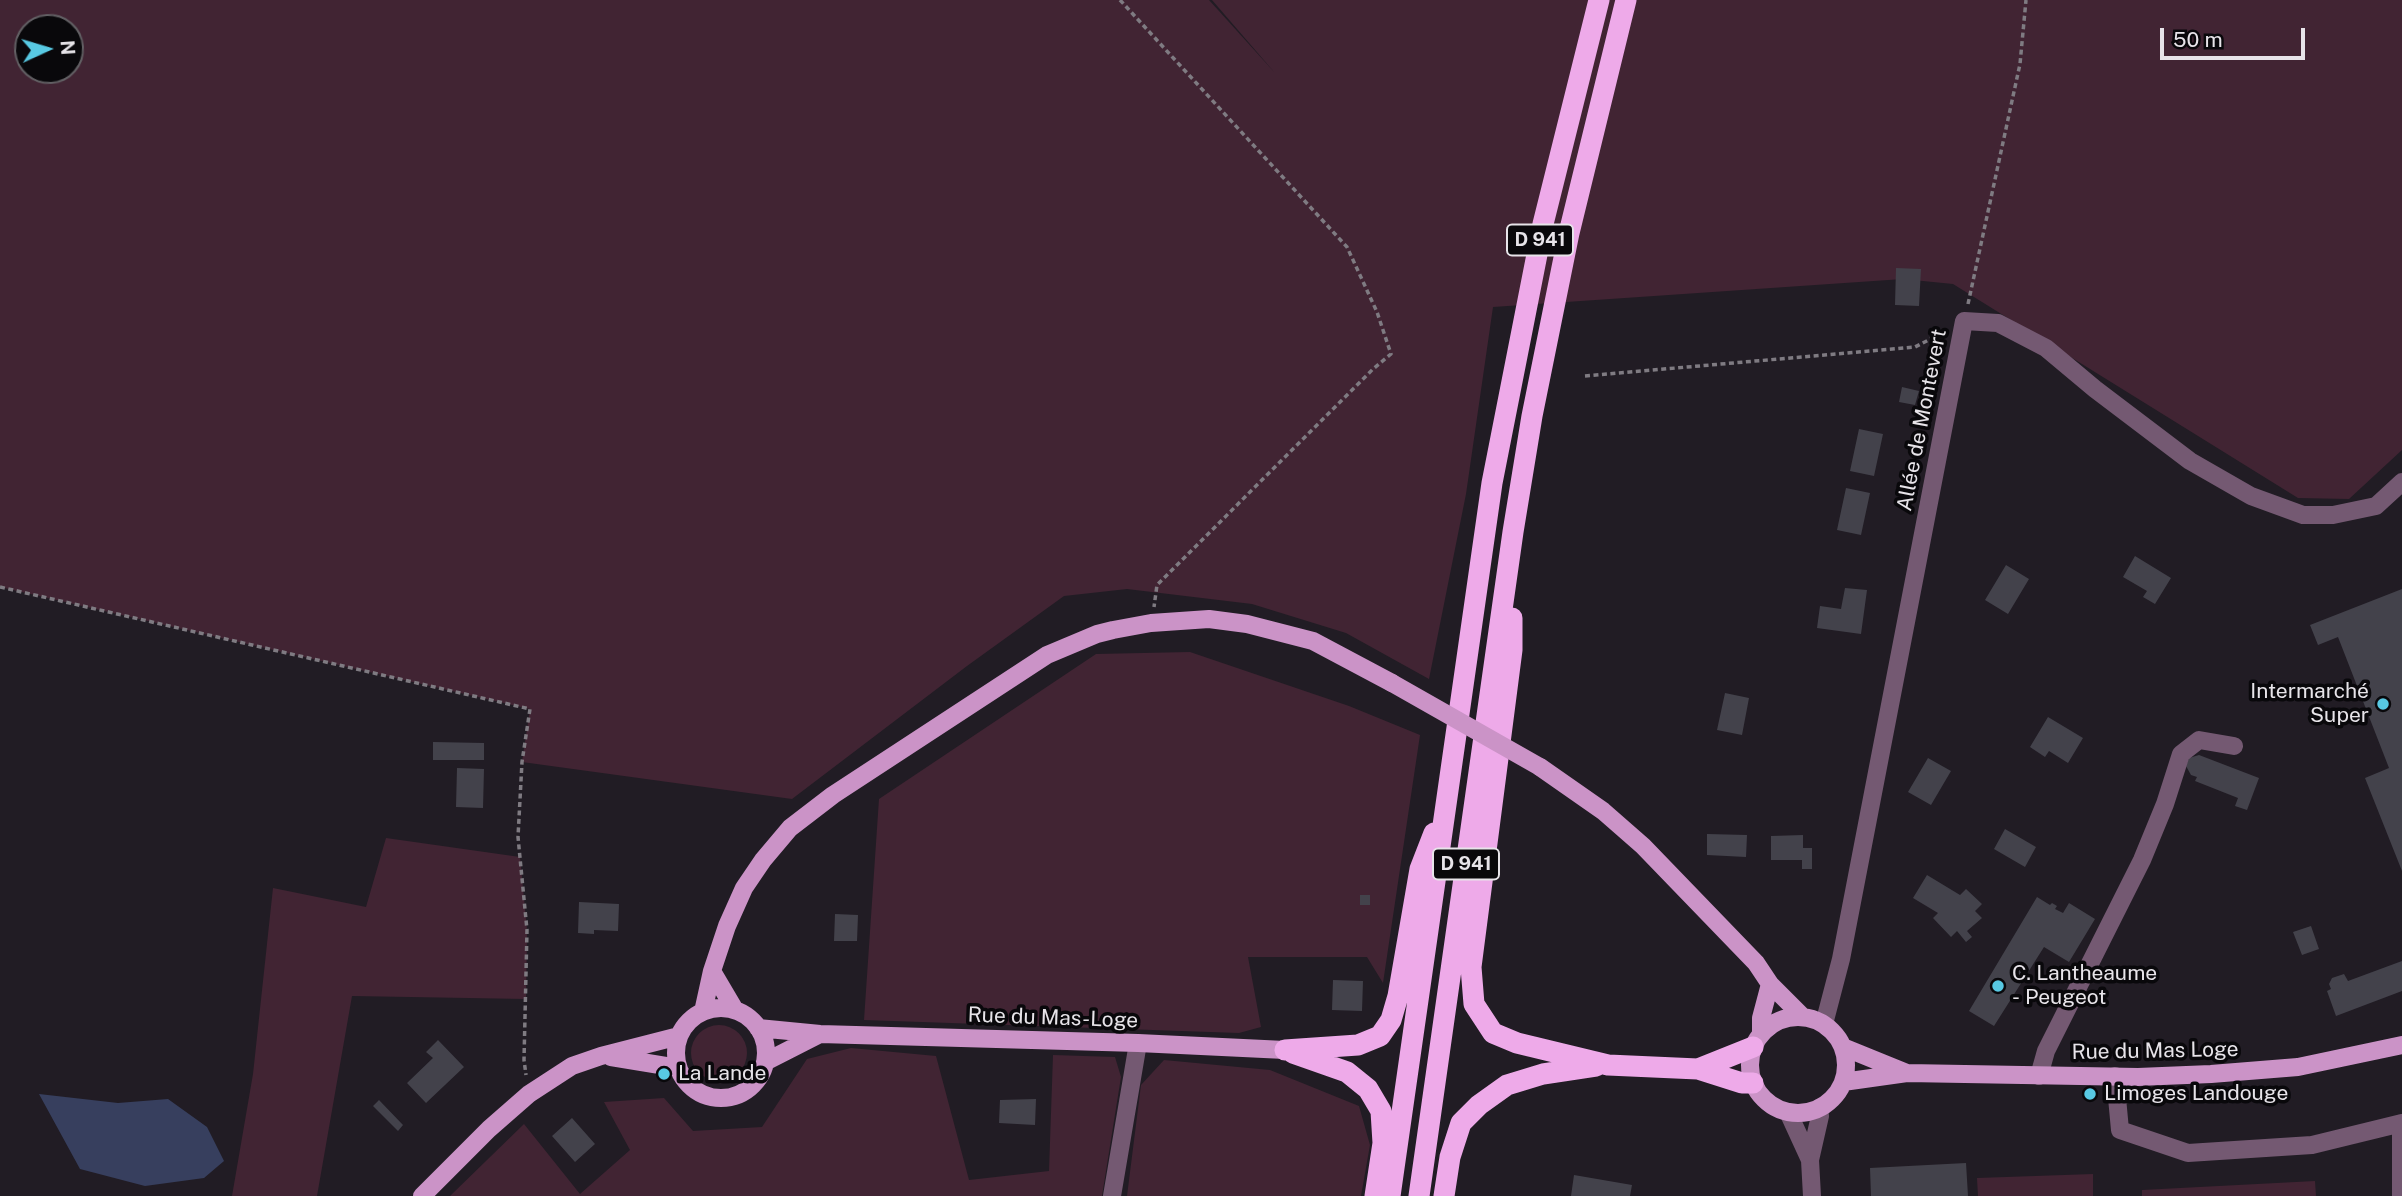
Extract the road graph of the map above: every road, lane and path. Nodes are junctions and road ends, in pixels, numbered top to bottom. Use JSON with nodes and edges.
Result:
{"nodes":[{"id":1,"x":1120,"y":0,"type":"edge"},
{"id":2,"x":1599,"y":0,"type":"edge"},
{"id":3,"x":1626,"y":0,"type":"edge"},
{"id":4,"x":2026,"y":0,"type":"edge"},
{"id":5,"x":1964,"y":321,"type":"junction"},
{"id":6,"x":1586,"y":376,"type":"dead end"},
{"id":7,"x":2402,"y":482,"type":"edge"},
{"id":8,"x":1513,"y":532,"type":"junction"},
{"id":9,"x":0,"y":587,"type":"edge"},
{"id":10,"x":1151,"y":623,"type":"junction"},
{"id":11,"x":2234,"y":746,"type":"dead end"},
{"id":12,"x":1447,"y":802,"type":"junction"},
{"id":13,"x":712,"y":971,"type":"junction"},
{"id":14,"x":1770,"y":984,"type":"junction"},
{"id":15,"x":735,"y":1010,"type":"junction"},
{"id":16,"x":703,"y":1012,"type":"junction"},
{"id":17,"x":1803,"y":1017,"type":"junction"},
{"id":18,"x":1824,"y":1024,"type":"junction"},
{"id":19,"x":758,"y":1028,"type":"junction"},
{"id":20,"x":820,"y":1034,"type":"junction"},
{"id":21,"x":680,"y":1036,"type":"junction"},
{"id":22,"x":1757,"y":1040,"type":"junction"},
{"id":23,"x":1138,"y":1043,"type":"junction"},
{"id":24,"x":2402,"y":1045,"type":"edge"},
{"id":25,"x":1843,"y":1047,"type":"junction"},
{"id":26,"x":1285,"y":1050,"type":"junction"},
{"id":27,"x":601,"y":1056,"type":"junction"},
{"id":28,"x":765,"y":1062,"type":"junction"},
{"id":29,"x":1608,"y":1065,"type":"junction"},
{"id":30,"x":678,"y":1068,"type":"junction"},
{"id":31,"x":1698,"y":1069,"type":"junction"},
{"id":32,"x":1907,"y":1073,"type":"junction"},
{"id":33,"x":2039,"y":1076,"type":"junction"},
{"id":34,"x":2115,"y":1076,"type":"junction"},
{"id":35,"x":1843,"y":1082,"type":"junction"},
{"id":36,"x":1753,"y":1083,"type":"junction"},
{"id":37,"x":529,"y":1094,"type":"junction"},
{"id":38,"x":1819,"y":1108,"type":"junction"},
{"id":39,"x":1788,"y":1112,"type":"junction"},
{"id":40,"x":2402,"y":1123,"type":"edge"},
{"id":41,"x":1810,"y":1160,"type":"junction"},
{"id":42,"x":422,"y":1196,"type":"edge"},
{"id":43,"x":1112,"y":1196,"type":"edge"},
{"id":44,"x":1375,"y":1196,"type":"edge"},
{"id":45,"x":1390,"y":1196,"type":"edge"},
{"id":46,"x":1419,"y":1196,"type":"edge"},
{"id":47,"x":1444,"y":1196,"type":"edge"},
{"id":48,"x":1812,"y":1196,"type":"edge"},
{"id":49,"x":2401,"y":1196,"type":"edge"}],
"edges":[{"from":1,"to":10,"type":"path"},
{"from":2,"to":12,"type":"highway","number":"D 941"},
{"from":3,"to":8,"type":"highway","number":"D 941"},
{"from":4,"to":5,"type":"path"},
{"from":5,"to":6,"type":"path"},
{"from":5,"to":7,"type":"street","name":"Allée de Montevert"},
{"from":5,"to":18,"type":"street","name":"Allée de Montevert"},
{"from":8,"to":29,"type":"highway"},
{"from":8,"to":46,"type":"highway","number":"D 941"},
{"from":9,"to":37,"type":"path"},
{"from":10,"to":13,"type":"main road"},
{"from":10,"to":14,"type":"main road","bridge":true},
{"from":11,"to":33,"type":"street"},
{"from":12,"to":26,"type":"highway"},
{"from":12,"to":45,"type":"highway","number":"D 941"},
{"from":13,"to":15,"type":"main road"},
{"from":13,"to":16,"type":"main road"},
{"from":14,"to":17,"type":"main road"},
{"from":14,"to":22,"type":"main road"},
{"from":15,"to":16,"type":"main road"},
{"from":15,"to":19,"type":"main road"},
{"from":16,"to":21,"type":"main road"},
{"from":17,"to":18,"type":"main road"},
{"from":17,"to":22,"type":"main road"},
{"from":18,"to":25,"type":"main road"},
{"from":19,"to":20,"type":"main road","name":"Rue du Mas-Loge"},
{"from":19,"to":28,"type":"main road"},
{"from":20,"to":23,"type":"main road","name":"Rue du Mas-Loge"},
{"from":20,"to":28,"type":"main road","name":"Rue du Mas-Loge"},
{"from":21,"to":27,"type":"main road"},
{"from":21,"to":30,"type":"main road"},
{"from":22,"to":31,"type":"highway"},
{"from":22,"to":36,"type":"main road"},
{"from":23,"to":26,"type":"main road","name":"Rue du Mas-Loge"},
{"from":23,"to":43,"type":"street"},
{"from":24,"to":34,"type":"main road","name":"Rue du Mas Loge"},
{"from":25,"to":32,"type":"main road","name":"Rue du Mas Loge"},
{"from":25,"to":35,"type":"main road"},
{"from":26,"to":44,"type":"highway"},
{"from":27,"to":30,"type":"main road"},
{"from":27,"to":37,"type":"main road"},
{"from":28,"to":30,"type":"main road"},
{"from":29,"to":31,"type":"highway"},
{"from":29,"to":47,"type":"highway"},
{"from":31,"to":36,"type":"highway"},
{"from":32,"to":33,"type":"main road","name":"Rue du Mas Loge"},
{"from":32,"to":35,"type":"main road","name":"Rue du Mas Loge"},
{"from":33,"to":34,"type":"main road","name":"Rue du Mas Loge"},
{"from":34,"to":40,"type":"street"},
{"from":35,"to":38,"type":"main road"},
{"from":36,"to":39,"type":"main road"},
{"from":37,"to":42,"type":"main road"},
{"from":38,"to":39,"type":"main road"},
{"from":38,"to":41,"type":"street"},
{"from":39,"to":41,"type":"street"},
{"from":40,"to":49,"type":"street"},
{"from":41,"to":48,"type":"street"}]}
